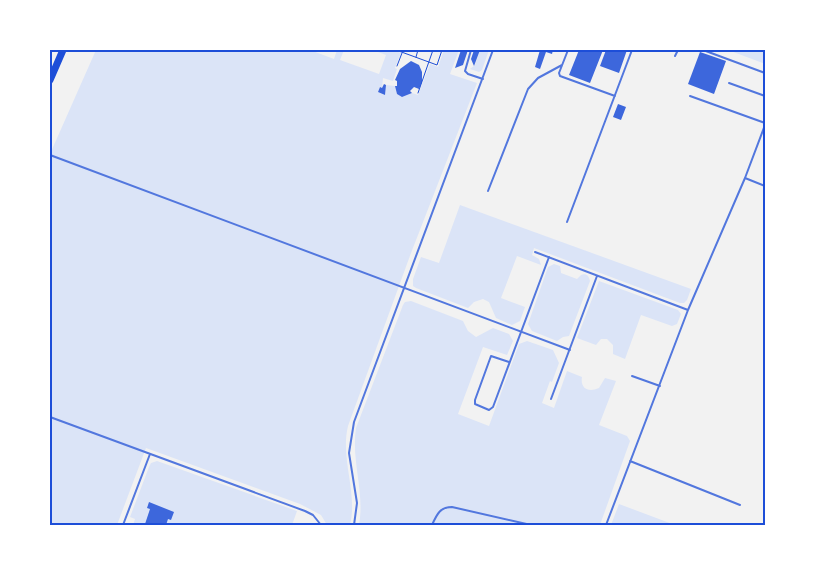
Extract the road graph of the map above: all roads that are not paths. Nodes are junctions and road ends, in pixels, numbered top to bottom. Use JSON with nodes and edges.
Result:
{"nodes":[{"id":1,"x":63,"y":50,"type":"edge"},
{"id":2,"x":471,"y":50,"type":"edge"},
{"id":3,"x":493,"y":50,"type":"edge"},
{"id":4,"x":568,"y":50,"type":"edge"},
{"id":5,"x":632,"y":50,"type":"edge"},
{"id":6,"x":678,"y":50,"type":"edge"},
{"id":7,"x":704,"y":50,"type":"edge"},
{"id":8,"x":676,"y":56,"type":"dead end"},
{"id":9,"x":562,"y":65,"type":"junction"},
{"id":10,"x":765,"y":73,"type":"edge"},
{"id":11,"x":483,"y":79,"type":"junction"},
{"id":12,"x":50,"y":80,"type":"edge"},
{"id":13,"x":730,"y":83,"type":"dead end"},
{"id":14,"x":615,"y":96,"type":"junction"},
{"id":15,"x":690,"y":96,"type":"dead end"},
{"id":16,"x":765,"y":96,"type":"edge"},
{"id":17,"x":765,"y":124,"type":"edge"},
{"id":18,"x":50,"y":155,"type":"edge"},
{"id":19,"x":745,"y":178,"type":"junction"},
{"id":20,"x":765,"y":186,"type":"edge"},
{"id":21,"x":488,"y":191,"type":"dead end"},
{"id":22,"x":566,"y":222,"type":"dead end"},
{"id":23,"x":535,"y":252,"type":"dead end"},
{"id":24,"x":549,"y":257,"type":"junction"},
{"id":25,"x":597,"y":276,"type":"junction"},
{"id":26,"x":404,"y":288,"type":"junction"},
{"id":27,"x":688,"y":310,"type":"junction"},
{"id":28,"x":520,"y":332,"type":"junction"},
{"id":29,"x":570,"y":350,"type":"junction"},
{"id":30,"x":510,"y":362,"type":"junction"},
{"id":31,"x":632,"y":376,"type":"dead end"},
{"id":32,"x":660,"y":386,"type":"junction"},
{"id":33,"x":552,"y":399,"type":"dead end"},
{"id":34,"x":50,"y":417,"type":"edge"},
{"id":35,"x":150,"y":454,"type":"junction"},
{"id":36,"x":630,"y":461,"type":"junction"},
{"id":37,"x":740,"y":505,"type":"dead end"},
{"id":38,"x":123,"y":525,"type":"edge"},
{"id":39,"x":321,"y":525,"type":"edge"},
{"id":40,"x":354,"y":525,"type":"edge"},
{"id":41,"x":432,"y":525,"type":"edge"},
{"id":42,"x":532,"y":525,"type":"edge"},
{"id":43,"x":606,"y":525,"type":"edge"}],
"edges":[{"from":1,"to":12,"type":"highway"},
{"from":2,"to":11,"type":"lane"},
{"from":3,"to":11,"type":"lane"},
{"from":4,"to":9,"type":"lane"},
{"from":5,"to":14,"type":"lane"},
{"from":6,"to":8,"type":"lane"},
{"from":7,"to":10,"type":"lane"},
{"from":9,"to":14,"type":"lane"},
{"from":9,"to":21,"type":"lane"},
{"from":11,"to":26,"type":"lane"},
{"from":13,"to":16,"type":"lane"},
{"from":14,"to":22,"type":"lane"},
{"from":15,"to":17,"type":"lane"},
{"from":17,"to":19,"type":"lane"},
{"from":18,"to":26,"type":"lane"},
{"from":19,"to":20,"type":"lane"},
{"from":19,"to":27,"type":"lane"},
{"from":23,"to":24,"type":"lane"},
{"from":24,"to":25,"type":"lane"},
{"from":24,"to":28,"type":"lane"},
{"from":25,"to":27,"type":"lane"},
{"from":25,"to":29,"type":"lane"},
{"from":26,"to":28,"type":"lane"},
{"from":26,"to":40,"type":"lane"},
{"from":27,"to":32,"type":"lane"},
{"from":28,"to":29,"type":"lane"},
{"from":28,"to":30,"type":"lane"},
{"from":29,"to":33,"type":"lane"},
{"from":30,"to":30,"type":"lane"},
{"from":31,"to":32,"type":"lane"},
{"from":32,"to":36,"type":"lane"},
{"from":34,"to":35,"type":"lane"},
{"from":35,"to":38,"type":"lane"},
{"from":35,"to":39,"type":"lane"},
{"from":36,"to":37,"type":"lane"},
{"from":36,"to":43,"type":"lane"},
{"from":41,"to":42,"type":"lane"}]}
